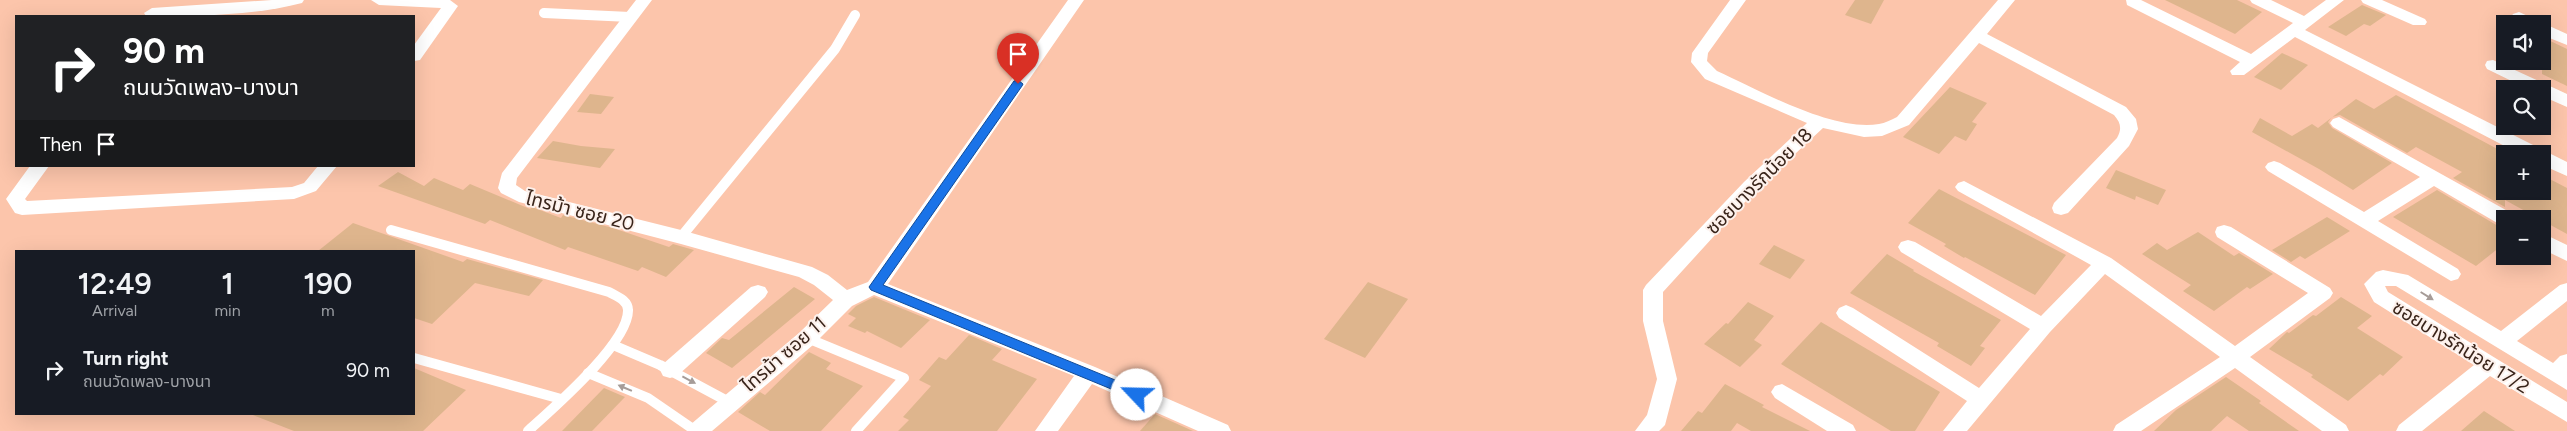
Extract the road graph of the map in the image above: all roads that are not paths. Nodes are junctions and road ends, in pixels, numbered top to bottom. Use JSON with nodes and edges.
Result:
{"nodes":[{"id":1,"x":296,"y":0,"type":"edge"},
{"id":2,"x":379,"y":0,"type":"edge"},
{"id":3,"x":644,"y":0,"type":"edge"},
{"id":4,"x":1076,"y":0,"type":"edge"},
{"id":5,"x":1738,"y":0,"type":"edge"},
{"id":6,"x":2007,"y":0,"type":"edge"},
{"id":7,"x":2258,"y":0,"type":"edge"},
{"id":8,"x":2336,"y":0,"type":"edge"},
{"id":9,"x":2370,"y":0,"type":"edge"},
{"id":10,"x":2133,"y":2,"type":"dead end"},
{"id":11,"x":154,"y":10,"type":"edge"},
{"id":12,"x":544,"y":13,"type":"dead end"},
{"id":13,"x":855,"y":15,"type":"dead end"},
{"id":14,"x":630,"y":17,"type":"junction"},
{"id":15,"x":2419,"y":22,"type":"dead end"},
{"id":16,"x":2298,"y":26,"type":"junction"},
{"id":17,"x":2551,"y":32,"type":"edge"},
{"id":18,"x":1976,"y":35,"type":"junction"},
{"id":19,"x":2567,"y":40,"type":"edge"},
{"id":20,"x":415,"y":55,"type":"edge"},
{"id":21,"x":2493,"y":65,"type":"dead end"},
{"id":22,"x":2245,"y":66,"type":"joint"},
{"id":23,"x":2524,"y":80,"type":"edge"},
{"id":24,"x":2551,"y":93,"type":"edge"},
{"id":25,"x":2567,"y":101,"type":"edge"},
{"id":26,"x":1819,"y":122,"type":"junction"},
{"id":27,"x":2340,"y":123,"type":"dead end"},
{"id":28,"x":2517,"y":145,"type":"edge"},
{"id":29,"x":2551,"y":162,"type":"edge"},
{"id":30,"x":39,"y":167,"type":"edge"},
{"id":31,"x":327,"y":167,"type":"edge"},
{"id":32,"x":2274,"y":167,"type":"dead end"},
{"id":33,"x":2567,"y":170,"type":"edge"},
{"id":34,"x":2434,"y":178,"type":"junction"},
{"id":35,"x":1964,"y":187,"type":"dead end"},
{"id":36,"x":2062,"y":208,"type":"dead end"},
{"id":37,"x":2496,"y":213,"type":"edge"},
{"id":38,"x":2364,"y":221,"type":"junction"},
{"id":39,"x":391,"y":230,"type":"dead end"},
{"id":40,"x":2224,"y":232,"type":"dead end"},
{"id":41,"x":681,"y":237,"type":"junction"},
{"id":42,"x":2551,"y":245,"type":"edge"},
{"id":43,"x":1908,"y":247,"type":"dead end"},
{"id":44,"x":2567,"y":254,"type":"edge"},
{"id":45,"x":2104,"y":263,"type":"junction"},
{"id":46,"x":2452,"y":274,"type":"dead end"},
{"id":47,"x":875,"y":287,"type":"junction"},
{"id":48,"x":2567,"y":290,"type":"edge"},
{"id":49,"x":758,"y":292,"type":"dead end"},
{"id":50,"x":845,"y":299,"type":"junction"},
{"id":51,"x":1846,"y":313,"type":"dead end"},
{"id":52,"x":2043,"y":327,"type":"junction"},
{"id":53,"x":807,"y":338,"type":"junction"},
{"id":54,"x":2501,"y":342,"type":"junction"},
{"id":55,"x":613,"y":345,"type":"junction"},
{"id":56,"x":415,"y":358,"type":"edge"},
{"id":57,"x":2234,"y":358,"type":"junction"},
{"id":58,"x":2490,"y":365,"type":"junction"},
{"id":59,"x":670,"y":370,"type":"junction"},
{"id":60,"x":588,"y":373,"type":"junction"},
{"id":61,"x":1088,"y":373,"type":"junction"},
{"id":62,"x":2562,"y":373,"type":"edge"},
{"id":63,"x":1782,"y":392,"type":"dead end"},
{"id":64,"x":561,"y":399,"type":"junction"},
{"id":65,"x":1981,"y":400,"type":"junction"},
{"id":66,"x":729,"y":402,"type":"junction"},
{"id":67,"x":2567,"y":413,"type":"edge"},
{"id":68,"x":528,"y":431,"type":"edge"},
{"id":69,"x":697,"y":431,"type":"edge"},
{"id":70,"x":856,"y":431,"type":"edge"},
{"id":71,"x":1046,"y":431,"type":"edge"},
{"id":72,"x":1220,"y":431,"type":"edge"},
{"id":73,"x":1646,"y":431,"type":"edge"},
{"id":74,"x":1845,"y":431,"type":"edge"},
{"id":75,"x":1954,"y":431,"type":"edge"},
{"id":76,"x":2124,"y":431,"type":"edge"},
{"id":77,"x":2338,"y":431,"type":"edge"},
{"id":78,"x":2407,"y":431,"type":"edge"}],
"edges":[{"from":1,"to":11,"type":"street"},
{"from":2,"to":20,"type":"street"},
{"from":3,"to":14,"type":"street","name":"ไทรม้า ซอย 20"},
{"from":4,"to":47,"type":"street"},
{"from":5,"to":26,"type":"street"},
{"from":6,"to":18,"type":"street","name":"ซอยบางรักน้อย 18"},
{"from":7,"to":16,"type":"street"},
{"from":8,"to":16,"type":"street"},
{"from":9,"to":15,"type":"street"},
{"from":10,"to":22,"type":"street"},
{"from":12,"to":14,"type":"lane"},
{"from":13,"to":41,"type":"lane"},
{"from":14,"to":41,"type":"street","name":"ไทรม้า ซอย 20"},
{"from":16,"to":22,"type":"street"},
{"from":16,"to":28,"type":"street"},
{"from":17,"to":19,"type":"street"},
{"from":18,"to":26,"type":"street","name":"ซอยบางรักน้อย 18"},
{"from":18,"to":36,"type":"street"},
{"from":21,"to":23,"type":"street"},
{"from":24,"to":25,"type":"street"},
{"from":26,"to":73,"type":"street","name":"ซอยบางรักน้อย 18"},
{"from":27,"to":34,"type":"street"},
{"from":29,"to":33,"type":"street"},
{"from":30,"to":31,"type":"street"},
{"from":32,"to":38,"type":"street"},
{"from":34,"to":37,"type":"street"},
{"from":34,"to":38,"type":"street"},
{"from":35,"to":45,"type":"street"},
{"from":38,"to":46,"type":"street"},
{"from":39,"to":55,"type":"lane"},
{"from":40,"to":57,"type":"street"},
{"from":41,"to":50,"type":"street","name":"ไทรม้า ซอย 20"},
{"from":42,"to":44,"type":"street"},
{"from":43,"to":52,"type":"street"},
{"from":45,"to":52,"type":"street"},
{"from":45,"to":57,"type":"street"},
{"from":47,"to":50,"type":"street","name":"ไทรม้า ซอย 11"},
{"from":47,"to":61,"type":"street"},
{"from":48,"to":54,"type":"street"},
{"from":49,"to":59,"type":"street"},
{"from":50,"to":53,"type":"street","name":"ไทรม้า ซอย 11"},
{"from":51,"to":65,"type":"street"},
{"from":52,"to":65,"type":"street"},
{"from":53,"to":66,"type":"street","name":"ไทรม้า ซอย 11"},
{"from":53,"to":70,"type":"lane"},
{"from":58,"to":54,"type":"street","name":"ซอยบางรักน้อย 17/2","one_way":true},
{"from":54,"to":62,"type":"street","name":"ซอยบางรักน้อย 17/2"},
{"from":55,"to":59,"type":"lane"},
{"from":55,"to":60,"type":"lane"},
{"from":56,"to":64,"type":"lane"},
{"from":57,"to":76,"type":"street"},
{"from":57,"to":77,"type":"street"},
{"from":58,"to":67,"type":"street","name":"ซอยบางรักน้อย 17/2"},
{"from":58,"to":78,"type":"street"},
{"from":59,"to":66,"type":"lane","one_way":true},
{"from":60,"to":64,"type":"lane"},
{"from":69,"to":60,"type":"lane","one_way":true},
{"from":61,"to":71,"type":"street"},
{"from":61,"to":72,"type":"street"},
{"from":63,"to":74,"type":"street"},
{"from":64,"to":68,"type":"lane"},
{"from":65,"to":75,"type":"street"},
{"from":66,"to":69,"type":"street","name":"ไทรม้า ซอย 11"}]}
